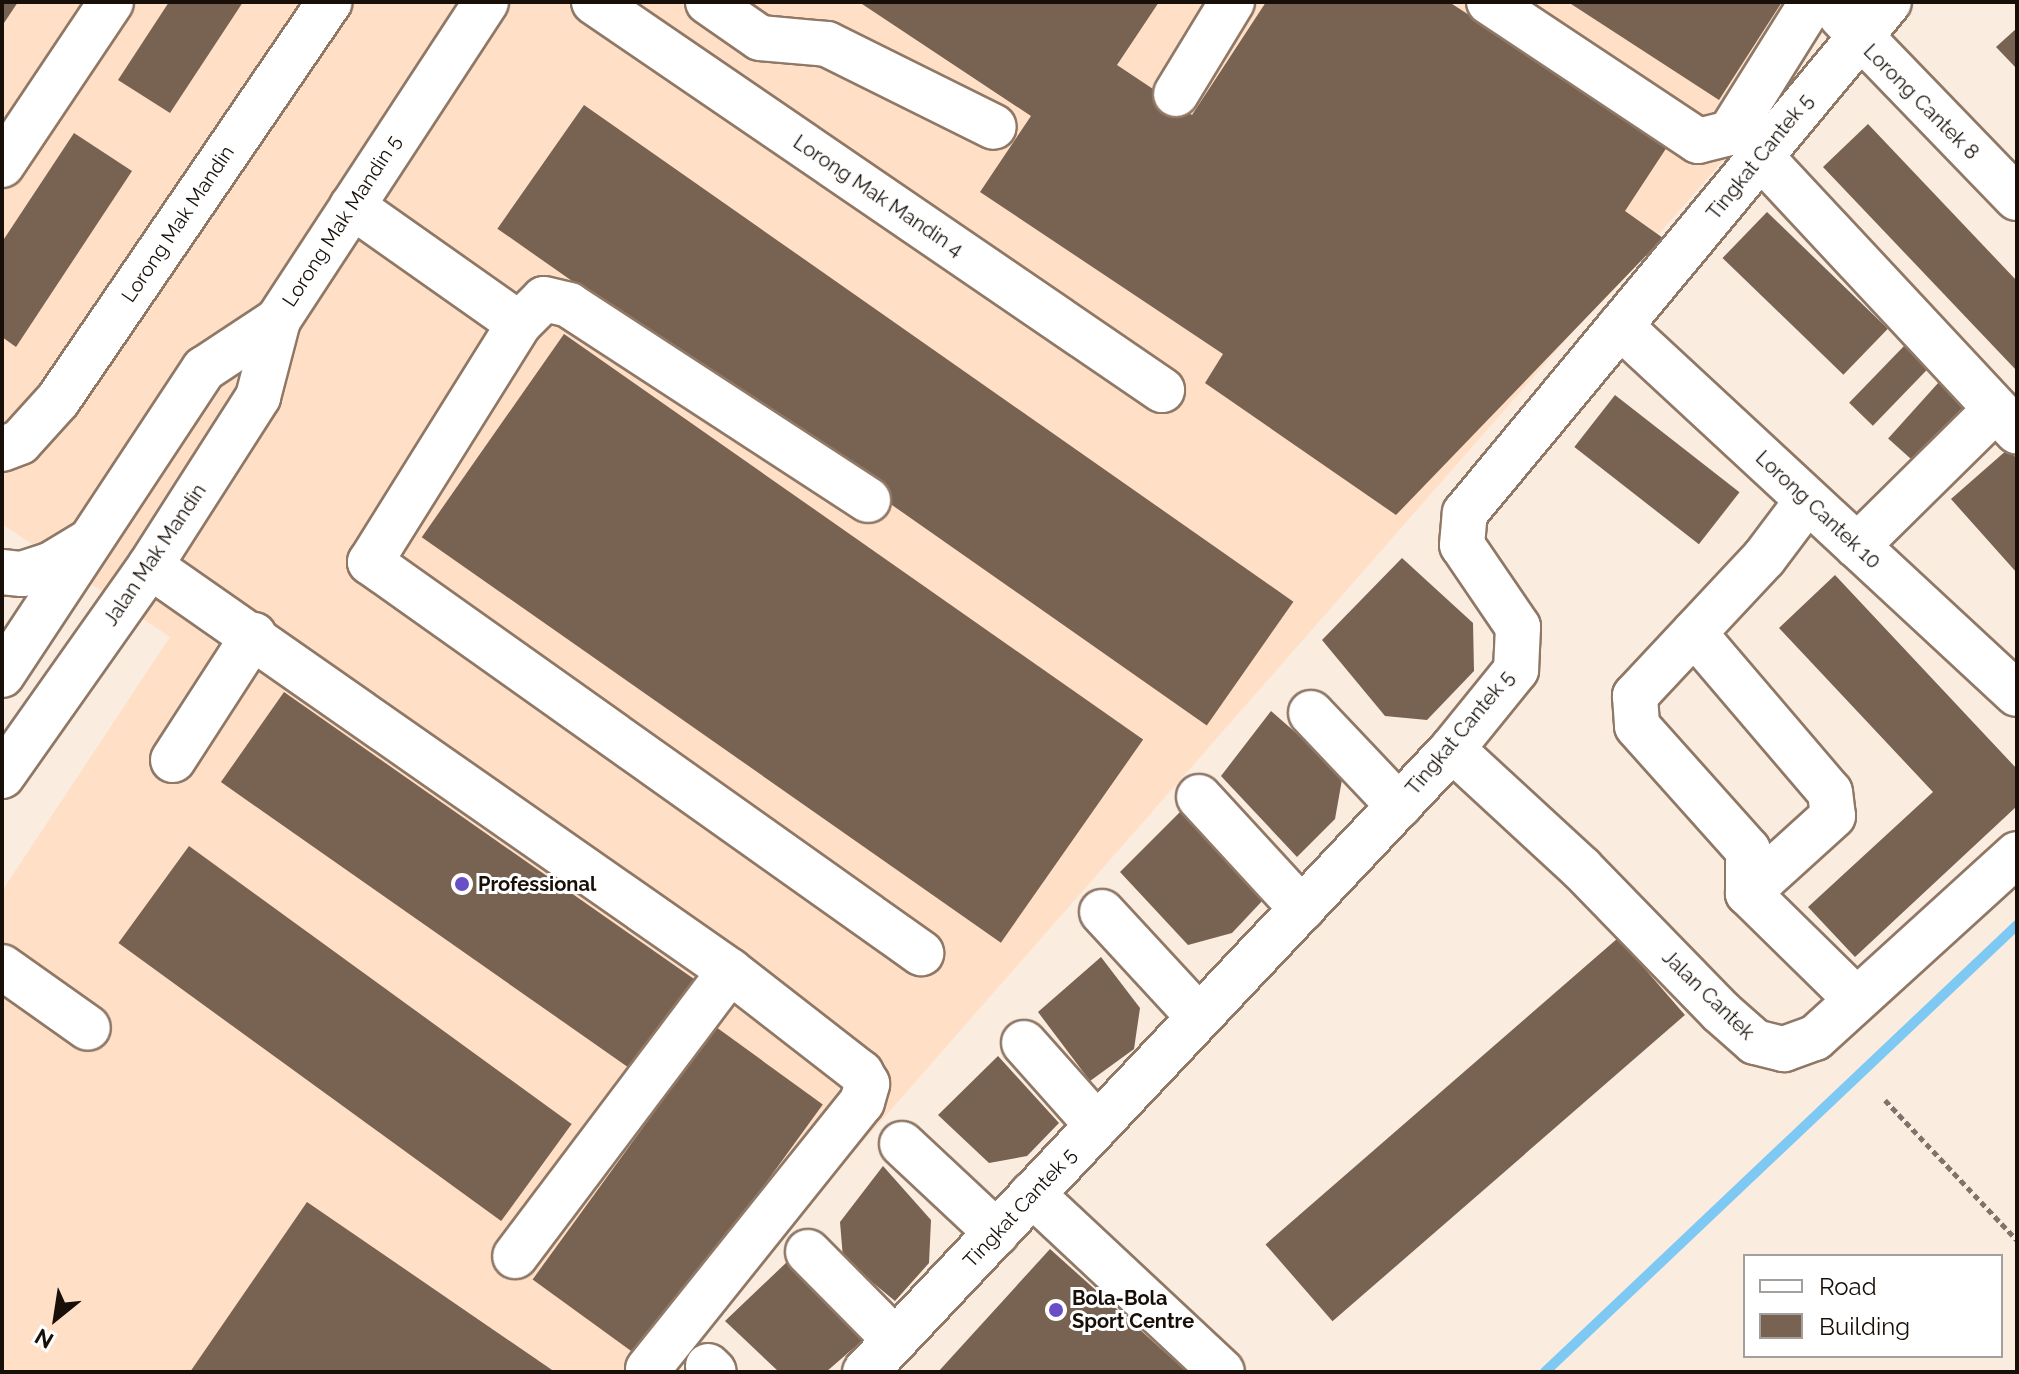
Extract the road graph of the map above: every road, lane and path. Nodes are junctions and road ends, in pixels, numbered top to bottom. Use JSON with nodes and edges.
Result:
{"nodes":[{"id":1,"x":111,"y":2,"type":"edge"},
{"id":2,"x":330,"y":2,"type":"edge"},
{"id":3,"x":486,"y":2,"type":"edge"},
{"id":4,"x":594,"y":2,"type":"edge"},
{"id":5,"x":708,"y":2,"type":"edge"},
{"id":6,"x":1232,"y":2,"type":"edge"},
{"id":7,"x":1489,"y":2,"type":"edge"},
{"id":8,"x":1812,"y":2,"type":"edge"},
{"id":9,"x":1830,"y":2,"type":"edge"},
{"id":10,"x":1889,"y":2,"type":"edge"},
{"id":11,"x":1857,"y":37,"type":"junction"},
{"id":12,"x":1176,"y":94,"type":"dead end"},
{"id":13,"x":994,"y":127,"type":"dead end"},
{"id":14,"x":1762,"y":158,"type":"junction"},
{"id":15,"x":2,"y":165,"type":"edge"},
{"id":16,"x":2017,"y":198,"type":"edge"},
{"id":17,"x":352,"y":206,"type":"junction"},
{"id":18,"x":278,"y":320,"type":"junction"},
{"id":19,"x":519,"y":324,"type":"junction"},
{"id":20,"x":1620,"y":326,"type":"junction"},
{"id":21,"x":1162,"y":390,"type":"dead end"},
{"id":22,"x":2006,"y":421,"type":"edge"},
{"id":23,"x":11,"y":446,"type":"edge"},
{"id":24,"x":868,"y":500,"type":"dead end"},
{"id":25,"x":1807,"y":501,"type":"junction"},
{"id":26,"x":89,"y":541,"type":"junction"},
{"id":27,"x":1857,"y":546,"type":"junction"},
{"id":28,"x":147,"y":571,"type":"junction"},
{"id":29,"x":2,"y":572,"type":"edge"},
{"id":30,"x":18,"y":612,"type":"edge"},
{"id":31,"x":1694,"y":633,"type":"junction"},
{"id":32,"x":254,"y":635,"type":"junction"},
{"id":33,"x":2,"y":675,"type":"edge"},
{"id":34,"x":2017,"y":694,"type":"edge"},
{"id":35,"x":1311,"y":713,"type":"dead end"},
{"id":36,"x":1452,"y":749,"type":"junction"},
{"id":37,"x":173,"y":760,"type":"dead end"},
{"id":38,"x":11,"y":762,"type":"edge"},
{"id":39,"x":1199,"y":797,"type":"dead end"},
{"id":40,"x":1399,"y":806,"type":"junction"},
{"id":41,"x":2017,"y":854,"type":"edge"},
{"id":42,"x":1748,"y":893,"type":"junction"},
{"id":43,"x":1302,"y":909,"type":"junction"},
{"id":44,"x":1102,"y":912,"type":"dead end"},
{"id":45,"x":921,"y":953,"type":"dead end"},
{"id":46,"x":2,"y":967,"type":"edge"},
{"id":47,"x":730,"y":971,"type":"junction"},
{"id":48,"x":1855,"y":998,"type":"junction"},
{"id":49,"x":1199,"y":1017,"type":"junction"},
{"id":50,"x":88,"y":1028,"type":"dead end"},
{"id":51,"x":1024,"y":1043,"type":"dead end"},
{"id":52,"x":1885,"y":1100,"type":"dead end"},
{"id":53,"x":1097,"y":1125,"type":"junction"},
{"id":54,"x":902,"y":1144,"type":"dead end"},
{"id":55,"x":1032,"y":1194,"type":"junction"},
{"id":56,"x":997,"y":1233,"type":"junction"},
{"id":57,"x":2017,"y":1240,"type":"edge"},
{"id":58,"x":808,"y":1252,"type":"dead end"},
{"id":59,"x":515,"y":1256,"type":"dead end"},
{"id":60,"x":895,"y":1340,"type":"junction"},
{"id":61,"x":648,"y":1369,"type":"dead end"},
{"id":62,"x":865,"y":1372,"type":"edge"},
{"id":63,"x":1222,"y":1372,"type":"edge"}],
"edges":[{"from":1,"to":15,"type":"street"},
{"from":2,"to":23,"type":"street","name":"Lorong Mak Mandin"},
{"from":3,"to":17,"type":"street","name":"Lorong Mak Mandin 5"},
{"from":4,"to":21,"type":"street","name":"Lorong Mak Mandin 4"},
{"from":5,"to":13,"type":"street"},
{"from":6,"to":12,"type":"street"},
{"from":7,"to":8,"type":"street"},
{"from":9,"to":11,"type":"street","name":"Lorong Cantek 8"},
{"from":10,"to":11,"type":"street","name":"Tingkat Cantek 5"},
{"from":11,"to":14,"type":"street","name":"Tingkat Cantek 5"},
{"from":11,"to":16,"type":"street","name":"Lorong Cantek 8"},
{"from":14,"to":20,"type":"street","name":"Tingkat Cantek 5"},
{"from":14,"to":22,"type":"street"},
{"from":17,"to":18,"type":"street","name":"Lorong Mak Mandin 5"},
{"from":17,"to":19,"type":"street"},
{"from":18,"to":26,"type":"street","name":"Lorong Mak Mandin 5"},
{"from":18,"to":28,"type":"street","name":"Jalan Mak Mandin"},
{"from":19,"to":24,"type":"street"},
{"from":19,"to":45,"type":"street"},
{"from":20,"to":25,"type":"street","name":"Lorong Cantek 10"},
{"from":20,"to":36,"type":"street","name":"Tingkat Cantek 5"},
{"from":22,"to":27,"type":"street"},
{"from":25,"to":27,"type":"street","name":"Lorong Cantek 10"},
{"from":25,"to":31,"type":"street"},
{"from":26,"to":29,"type":"street"},
{"from":26,"to":30,"type":"street","name":"Lorong Mak Mandin 5"},
{"from":27,"to":34,"type":"street","name":"Lorong Cantek 10"},
{"from":28,"to":30,"type":"street"},
{"from":28,"to":32,"type":"street"},
{"from":28,"to":38,"type":"street","name":"Jalan Mak Mandin"},
{"from":30,"to":33,"type":"street"},
{"from":30,"to":38,"type":"street"},
{"from":31,"to":42,"type":"street"},
{"from":31,"to":42,"type":"street"},
{"from":32,"to":37,"type":"street"},
{"from":32,"to":47,"type":"street"},
{"from":35,"to":40,"type":"street"},
{"from":36,"to":40,"type":"street","name":"Tingkat Cantek 5"},
{"from":36,"to":48,"type":"street","name":"Jalan Cantek"},
{"from":39,"to":43,"type":"street"},
{"from":40,"to":43,"type":"street","name":"Tingkat Cantek 5"},
{"from":41,"to":48,"type":"street","name":"Jalan Cantek"},
{"from":42,"to":48,"type":"street"},
{"from":43,"to":49,"type":"street","name":"Tingkat Cantek 5"},
{"from":44,"to":49,"type":"street"},
{"from":46,"to":50,"type":"street"},
{"from":47,"to":59,"type":"street"},
{"from":47,"to":61,"type":"street"},
{"from":49,"to":53,"type":"street","name":"Tingkat Cantek 5"},
{"from":51,"to":53,"type":"street"},
{"from":52,"to":57,"type":"path"},
{"from":53,"to":55,"type":"street","name":"Tingkat Cantek 5"},
{"from":54,"to":56,"type":"street"},
{"from":55,"to":56,"type":"street","name":"Tingkat Cantek 5"},
{"from":55,"to":63,"type":"street"},
{"from":56,"to":60,"type":"street","name":"Tingkat Cantek 5"},
{"from":58,"to":60,"type":"street"},
{"from":60,"to":62,"type":"street","name":"Tingkat Cantek 5"}]}
